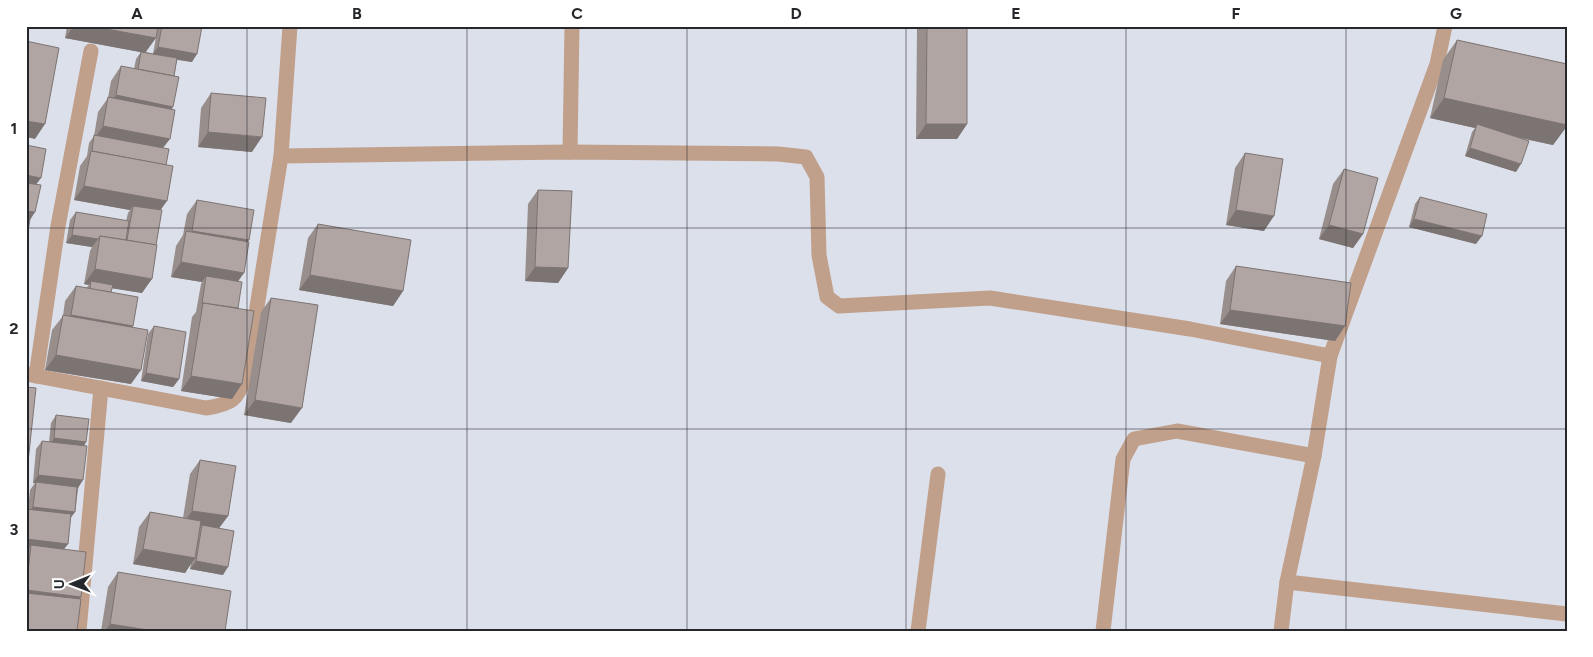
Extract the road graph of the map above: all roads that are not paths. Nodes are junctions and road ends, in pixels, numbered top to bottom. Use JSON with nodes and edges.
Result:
{"nodes":[{"id":1,"x":290,"y":26,"type":"edge"},
{"id":2,"x":572,"y":26,"type":"edge"},
{"id":3,"x":1445,"y":26,"type":"edge"},
{"id":4,"x":91,"y":51,"type":"dead end"},
{"id":5,"x":570,"y":152,"type":"junction"},
{"id":6,"x":281,"y":156,"type":"junction"},
{"id":7,"x":1330,"y":356,"type":"junction"},
{"id":8,"x":31,"y":375,"type":"edge"},
{"id":9,"x":101,"y":388,"type":"junction"},
{"id":10,"x":1314,"y":456,"type":"junction"},
{"id":11,"x":938,"y":474,"type":"dead end"},
{"id":12,"x":1288,"y":582,"type":"junction"},
{"id":13,"x":1567,"y":614,"type":"edge"},
{"id":14,"x":79,"y":631,"type":"edge"},
{"id":15,"x":918,"y":631,"type":"edge"},
{"id":16,"x":1103,"y":631,"type":"edge"},
{"id":17,"x":1281,"y":631,"type":"edge"}],
"edges":[{"from":1,"to":6,"type":"street"},
{"from":2,"to":5,"type":"street"},
{"from":3,"to":7,"type":"street"},
{"from":4,"to":8,"type":"street"},
{"from":5,"to":6,"type":"street"},
{"from":5,"to":7,"type":"street"},
{"from":6,"to":9,"type":"street"},
{"from":7,"to":10,"type":"street"},
{"from":8,"to":9,"type":"street"},
{"from":9,"to":14,"type":"street"},
{"from":10,"to":12,"type":"street"},
{"from":10,"to":16,"type":"street"},
{"from":11,"to":15,"type":"street"},
{"from":12,"to":13,"type":"street"},
{"from":12,"to":17,"type":"street"}]}
